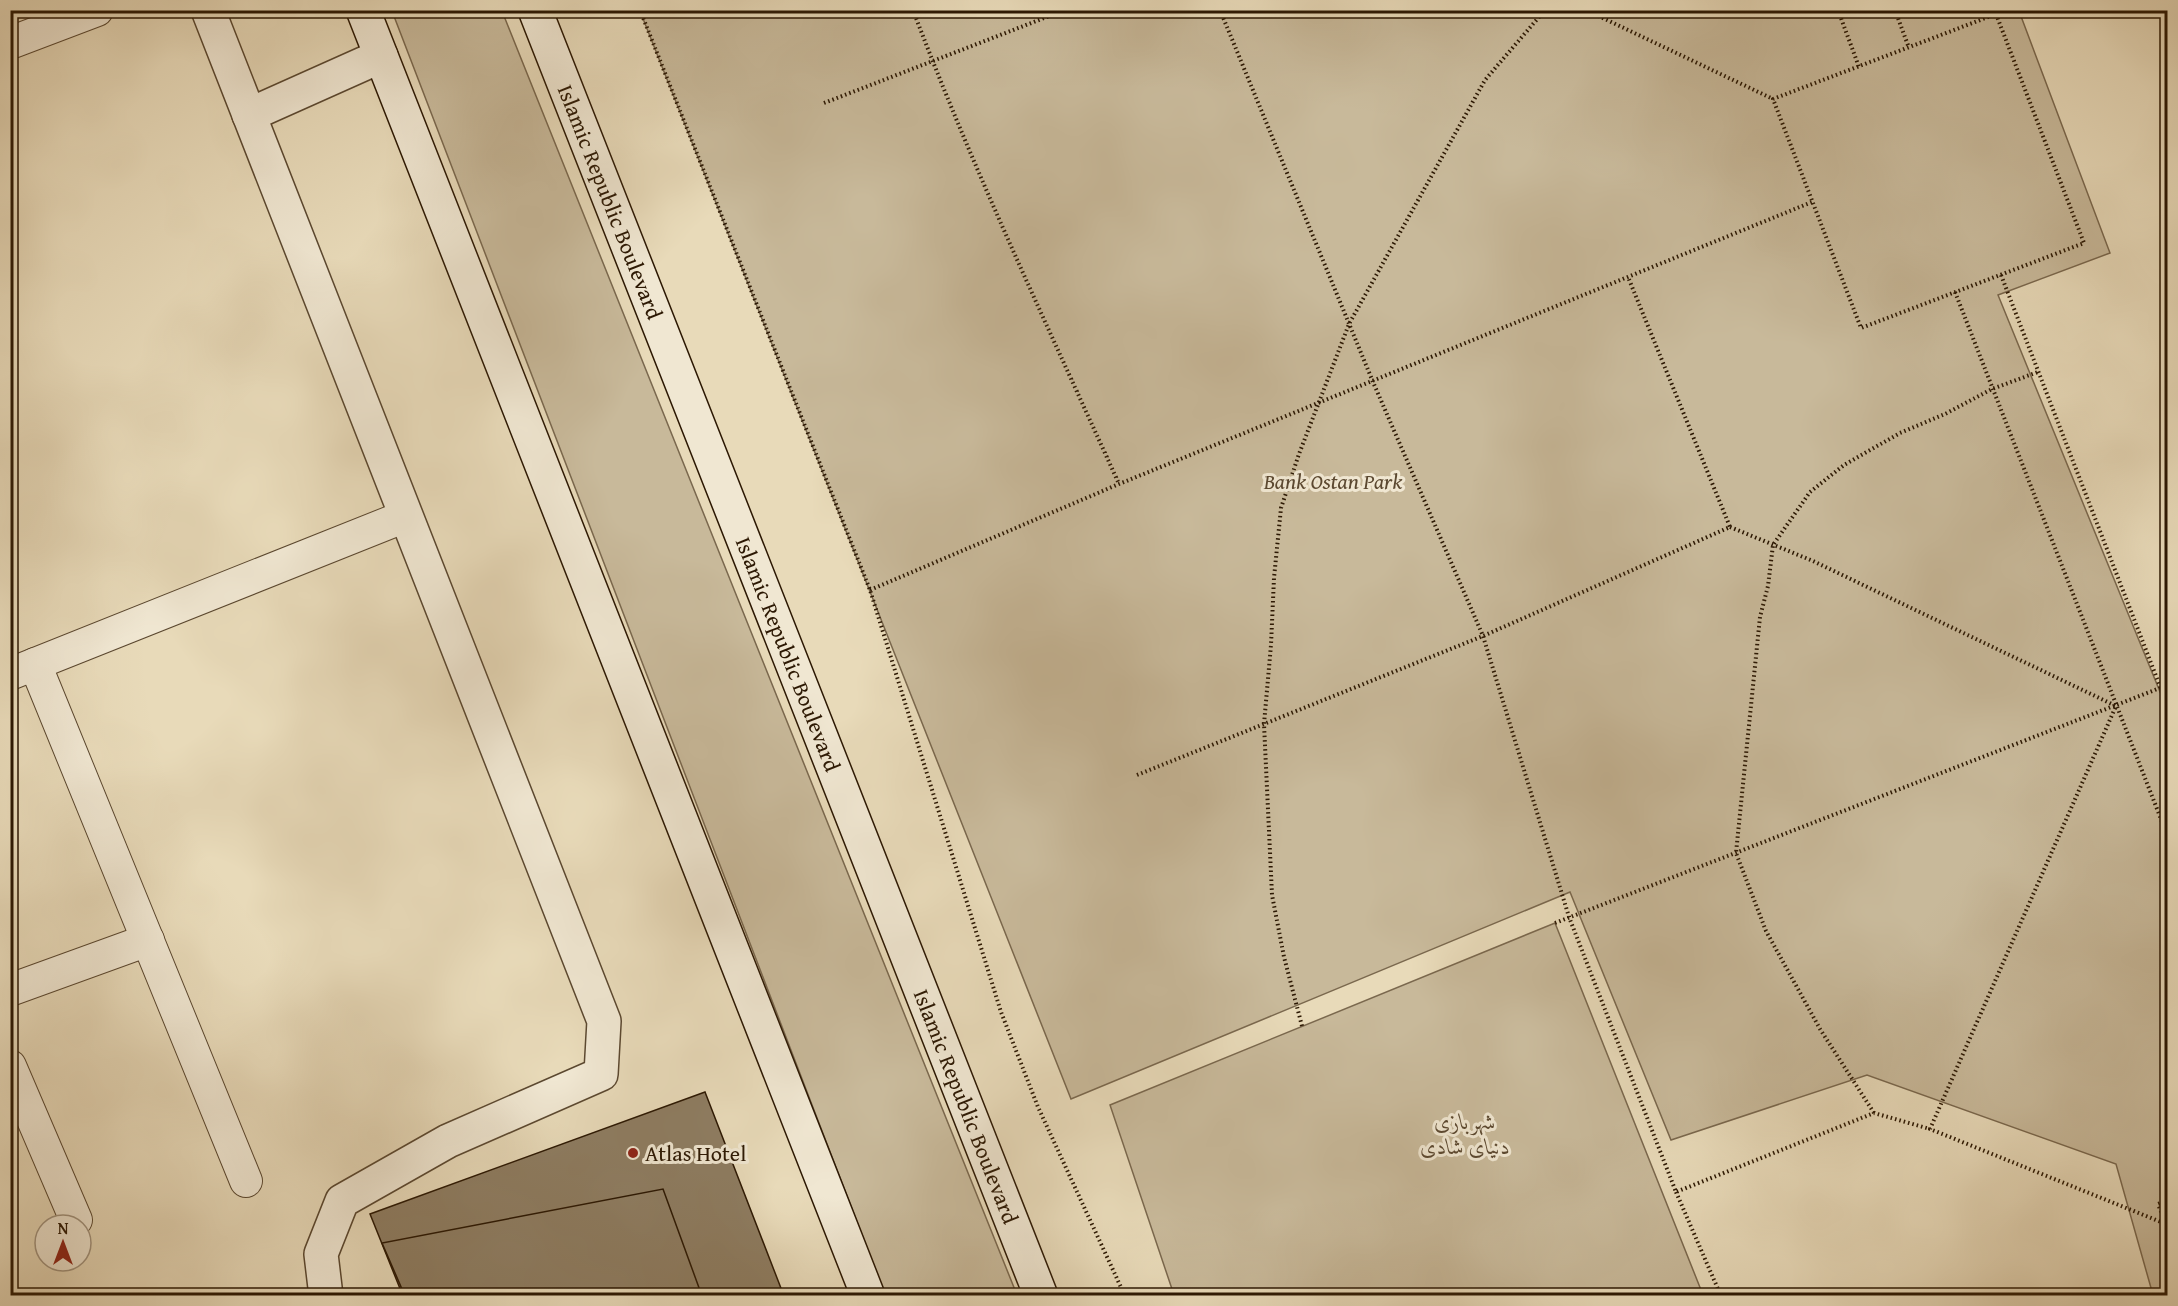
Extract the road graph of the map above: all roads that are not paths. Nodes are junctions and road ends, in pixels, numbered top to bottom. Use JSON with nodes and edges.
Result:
{"nodes":[{"id":1,"x":97,"y":10,"type":"edge"},
{"id":2,"x":208,"y":10,"type":"edge"},
{"id":3,"x":363,"y":10,"type":"edge"},
{"id":4,"x":535,"y":10,"type":"edge"},
{"id":5,"x":10,"y":43,"type":"edge"},
{"id":6,"x":381,"y":56,"type":"junction"},
{"id":7,"x":249,"y":115,"type":"junction"},
{"id":8,"x":406,"y":516,"type":"junction"},
{"id":9,"x":23,"y":669,"type":"edge"},
{"id":10,"x":148,"y":940,"type":"junction"},
{"id":11,"x":10,"y":990,"type":"edge"},
{"id":12,"x":10,"y":1066,"type":"edge"},
{"id":13,"x":246,"y":1181,"type":"dead end"},
{"id":14,"x":73,"y":1213,"type":"edge"},
{"id":15,"x":326,"y":1296,"type":"edge"},
{"id":16,"x":868,"y":1296,"type":"edge"},
{"id":17,"x":1041,"y":1296,"type":"edge"}],
"edges":[{"from":1,"to":5,"type":"street"},
{"from":2,"to":7,"type":"main road"},
{"from":3,"to":6,"type":"main road"},
{"from":4,"to":17,"type":"main road","name":"Islamic Republic Boulevard"},
{"from":6,"to":7,"type":"main road"},
{"from":6,"to":16,"type":"main road"},
{"from":7,"to":8,"type":"main road"},
{"from":8,"to":9,"type":"street"},
{"from":8,"to":15,"type":"main road"},
{"from":9,"to":10,"type":"street"},
{"from":10,"to":11,"type":"street"},
{"from":10,"to":13,"type":"street"},
{"from":12,"to":14,"type":"street"}]}
